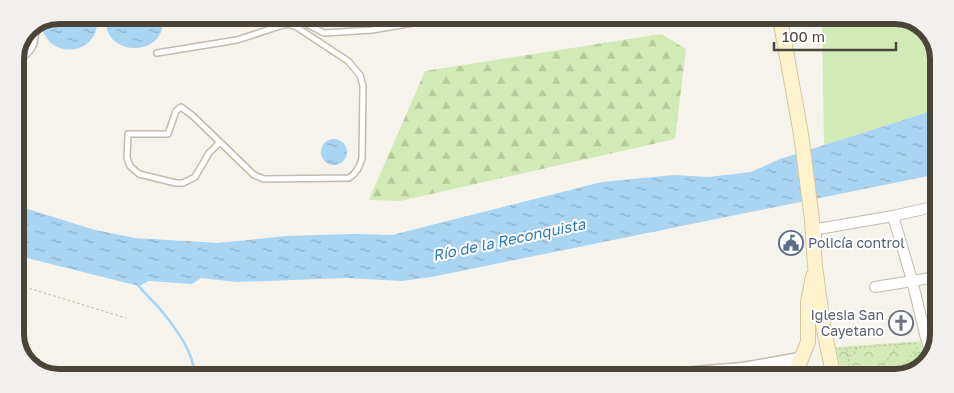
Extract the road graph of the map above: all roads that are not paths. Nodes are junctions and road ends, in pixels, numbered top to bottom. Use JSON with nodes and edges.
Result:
{"nodes":[{"id":1,"x":286,"y":24,"type":"joint"},
{"id":2,"x":306,"y":24,"type":"edge"},
{"id":3,"x":306,"y":24,"type":"edge"},
{"id":4,"x":404,"y":24,"type":"edge"},
{"id":5,"x":777,"y":24,"type":"edge"},
{"id":6,"x":781,"y":24,"type":"edge"},
{"id":7,"x":295,"y":26,"type":"junction"},
{"id":8,"x":35,"y":33,"type":"edge"},
{"id":9,"x":784,"y":41,"type":"junction"},
{"id":10,"x":157,"y":53,"type":"dead end"},
{"id":11,"x":24,"y":56,"type":"edge"},
{"id":12,"x":220,"y":142,"type":"junction"},
{"id":13,"x":930,"y":208,"type":"edge"},
{"id":14,"x":893,"y":216,"type":"junction"},
{"id":15,"x":815,"y":266,"type":"junction"},
{"id":16,"x":930,"y":278,"type":"edge"},
{"id":17,"x":912,"y":280,"type":"junction"},
{"id":18,"x":875,"y":286,"type":"dead end"},
{"id":19,"x":928,"y":345,"type":"edge"},
{"id":20,"x":802,"y":357,"type":"junction"},
{"id":21,"x":831,"y":357,"type":"junction"},
{"id":22,"x":759,"y":367,"type":"junction"},
{"id":23,"x":736,"y":369,"type":"edge"},
{"id":24,"x":764,"y":369,"type":"edge"},
{"id":25,"x":797,"y":369,"type":"edge"},
{"id":26,"x":833,"y":369,"type":"edge"}],
"edges":[{"from":1,"to":7,"type":"lane"},
{"from":1,"to":10,"type":"lane"},
{"from":2,"to":7,"type":"lane"},
{"from":3,"to":4,"type":"lane"},
{"from":5,"to":9,"type":"main road"},
{"from":6,"to":9,"type":"main road"},
{"from":7,"to":12,"type":"lane"},
{"from":8,"to":11,"type":"lane"},
{"from":9,"to":15,"type":"main road"},
{"from":12,"to":12,"type":"lane"},
{"from":13,"to":14,"type":"street"},
{"from":14,"to":15,"type":"street"},
{"from":14,"to":17,"type":"street"},
{"from":15,"to":20,"type":"main road"},
{"from":15,"to":21,"type":"main road"},
{"from":16,"to":17,"type":"street"},
{"from":17,"to":18,"type":"street"},
{"from":17,"to":19,"type":"street"},
{"from":20,"to":21,"type":"main road"},
{"from":20,"to":22,"type":"street"},
{"from":20,"to":25,"type":"main road"},
{"from":21,"to":26,"type":"main road"},
{"from":22,"to":23,"type":"street"},
{"from":22,"to":24,"type":"street"}]}
